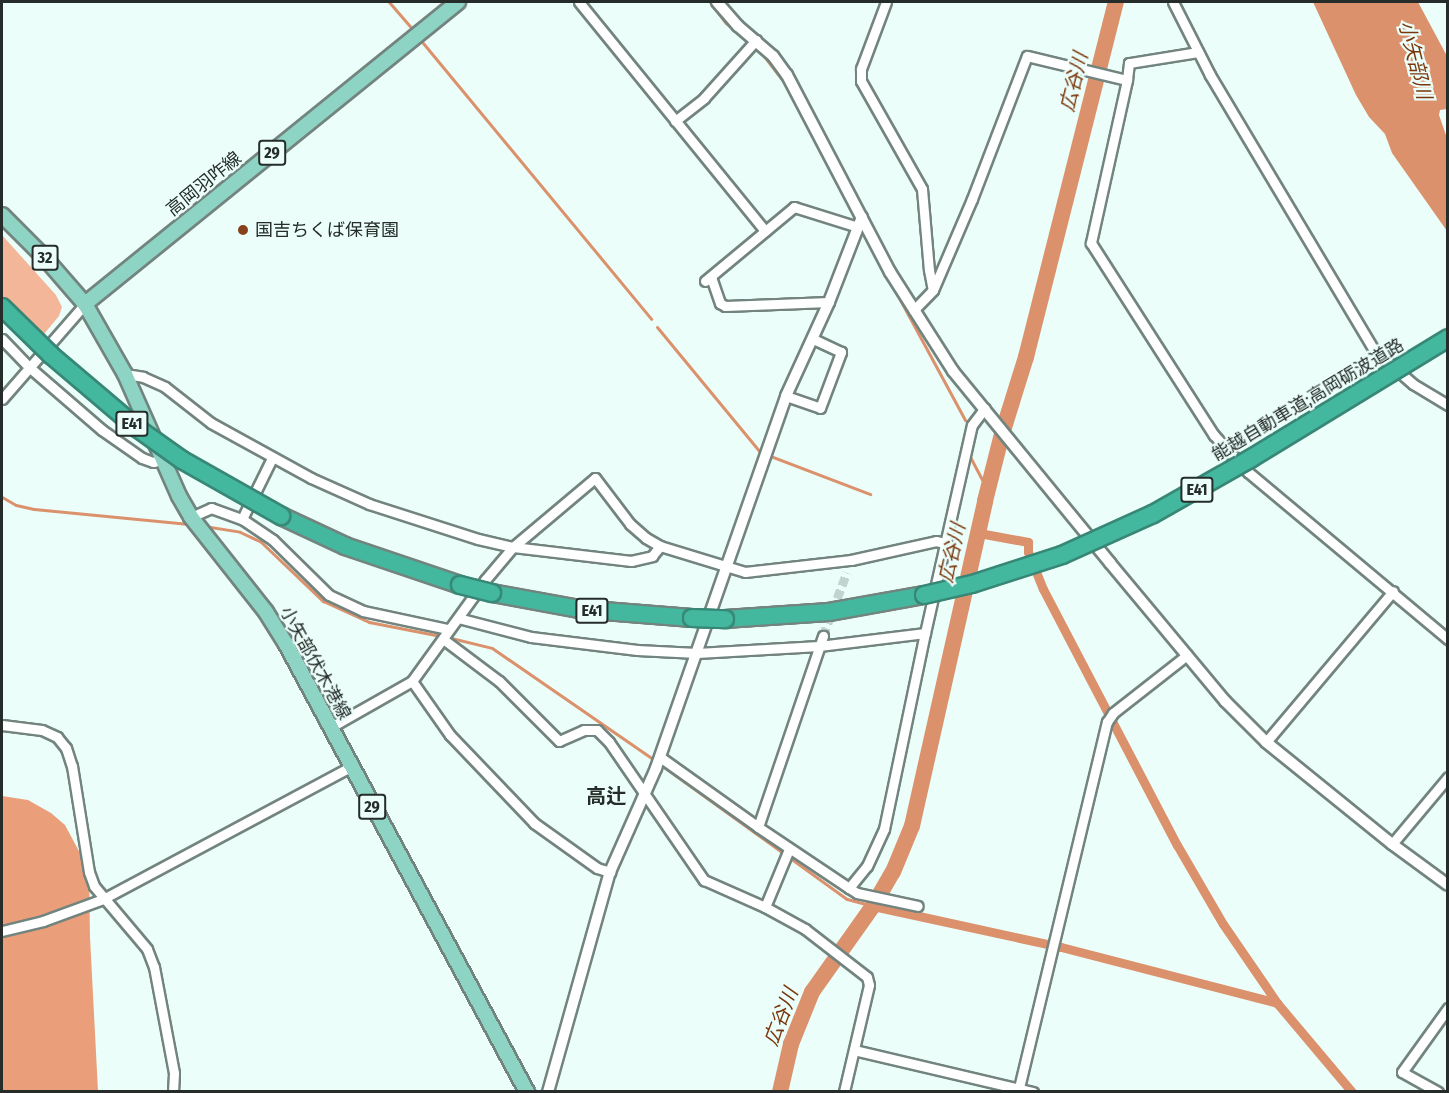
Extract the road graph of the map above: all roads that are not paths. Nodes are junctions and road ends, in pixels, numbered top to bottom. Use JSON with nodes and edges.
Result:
{"nodes":[{"id":1,"x":458,"y":2,"type":"edge"},
{"id":2,"x":579,"y":2,"type":"edge"},
{"id":3,"x":717,"y":2,"type":"edge"},
{"id":4,"x":886,"y":2,"type":"edge"},
{"id":5,"x":1173,"y":2,"type":"edge"},
{"id":6,"x":752,"y":44,"type":"junction"},
{"id":7,"x":1198,"y":52,"type":"junction"},
{"id":8,"x":1127,"y":80,"type":"junction"},
{"id":9,"x":675,"y":121,"type":"junction"},
{"id":10,"x":2,"y":215,"type":"edge"},
{"id":11,"x":860,"y":222,"type":"junction"},
{"id":12,"x":765,"y":231,"type":"junction"},
{"id":13,"x":933,"y":290,"type":"junction"},
{"id":14,"x":829,"y":302,"type":"junction"},
{"id":15,"x":85,"y":304,"type":"junction"},
{"id":16,"x":2,"y":307,"type":"edge"},
{"id":17,"x":914,"y":310,"type":"junction"},
{"id":18,"x":1448,"y":338,"type":"edge"},
{"id":19,"x":2,"y":339,"type":"edge"},
{"id":20,"x":813,"y":339,"type":"junction"},
{"id":21,"x":29,"y":367,"type":"junction"},
{"id":22,"x":125,"y":374,"type":"junction"},
{"id":23,"x":786,"y":396,"type":"junction"},
{"id":24,"x":2,"y":399,"type":"edge"},
{"id":25,"x":1448,"y":405,"type":"edge"},
{"id":26,"x":988,"y":412,"type":"junction"},
{"id":27,"x":273,"y":458,"type":"junction"},
{"id":28,"x":162,"y":460,"type":"junction"},
{"id":29,"x":192,"y":518,"type":"junction"},
{"id":30,"x":242,"y":519,"type":"junction"},
{"id":31,"x":945,"y":543,"type":"junction"},
{"id":32,"x":660,"y":546,"type":"junction"},
{"id":33,"x":513,"y":547,"type":"junction"},
{"id":34,"x":851,"y":560,"type":"junction"},
{"id":35,"x":726,"y":567,"type":"junction"},
{"id":36,"x":847,"y":573,"type":"tunnel mouth"},
{"id":37,"x":1393,"y":591,"type":"junction"},
{"id":38,"x":458,"y":618,"type":"junction"},
{"id":39,"x":925,"y":633,"type":"junction"},
{"id":40,"x":446,"y":634,"type":"junction"},
{"id":41,"x":823,"y":636,"type":"tunnel mouth"},
{"id":42,"x":1448,"y":639,"type":"edge"},
{"id":43,"x":819,"y":646,"type":"junction"},
{"id":44,"x":697,"y":653,"type":"junction"},
{"id":45,"x":1187,"y":655,"type":"junction"},
{"id":46,"x":412,"y":681,"type":"junction"},
{"id":47,"x":2,"y":725,"type":"edge"},
{"id":48,"x":331,"y":727,"type":"junction"},
{"id":49,"x":1266,"y":742,"type":"junction"},
{"id":50,"x":658,"y":763,"type":"junction"},
{"id":51,"x":350,"y":767,"type":"junction"},
{"id":52,"x":1448,"y":777,"type":"edge"},
{"id":53,"x":646,"y":796,"type":"junction"},
{"id":54,"x":758,"y":826,"type":"junction"},
{"id":55,"x":1392,"y":844,"type":"junction"},
{"id":56,"x":789,"y":849,"type":"junction"},
{"id":57,"x":610,"y":872,"type":"junction"},
{"id":58,"x":1448,"y":885,"type":"edge"},
{"id":59,"x":849,"y":888,"type":"junction"},
{"id":60,"x":103,"y":899,"type":"junction"},
{"id":61,"x":918,"y":906,"type":"dead end"},
{"id":62,"x":765,"y":907,"type":"junction"},
{"id":63,"x":2,"y":931,"type":"edge"},
{"id":64,"x":1448,"y":1008,"type":"edge"},
{"id":65,"x":854,"y":1050,"type":"junction"},
{"id":66,"x":1019,"y":1090,"type":"edge"},
{"id":67,"x":173,"y":1092,"type":"edge"},
{"id":68,"x":527,"y":1092,"type":"edge"},
{"id":69,"x":549,"y":1092,"type":"edge"},
{"id":70,"x":844,"y":1092,"type":"edge"},
{"id":71,"x":1033,"y":1092,"type":"edge"},
{"id":72,"x":1438,"y":1092,"type":"edge"}],
"edges":[{"from":1,"to":15,"type":"main road","name":"高岡羽咋線","number":"29"},
{"from":2,"to":9,"type":"street"},
{"from":3,"to":6,"type":"street"},
{"from":4,"to":13,"type":"street"},
{"from":5,"to":7,"type":"street"},
{"from":6,"to":9,"type":"street"},
{"from":6,"to":11,"type":"street"},
{"from":7,"to":8,"type":"street"},
{"from":7,"to":25,"type":"street"},
{"from":8,"to":13,"type":"street"},
{"from":8,"to":37,"type":"street"},
{"from":9,"to":12,"type":"street"},
{"from":10,"to":15,"type":"main road","name":"小矢部伏木港線","number":"32"},
{"from":11,"to":12,"type":"street"},
{"from":11,"to":14,"type":"street"},
{"from":11,"to":17,"type":"street"},
{"from":12,"to":14,"type":"street"},
{"from":13,"to":17,"type":"street"},
{"from":14,"to":20,"type":"street"},
{"from":15,"to":21,"type":"street"},
{"from":15,"to":22,"type":"main road","name":"小矢部伏木港線","number":"29"},
{"from":16,"to":18,"type":"highway","name":"能越自動車道;高岡砺波道路","number":"E41","bridge":true},
{"from":17,"to":26,"type":"street"},
{"from":19,"to":21,"type":"street"},
{"from":20,"to":23,"type":"street"},
{"from":20,"to":23,"type":"street"},
{"from":21,"to":24,"type":"street"},
{"from":21,"to":28,"type":"street"},
{"from":22,"to":27,"type":"street"},
{"from":22,"to":28,"type":"main road","name":"小矢部伏木港線","number":"29"},
{"from":23,"to":35,"type":"street"},
{"from":26,"to":31,"type":"street"},
{"from":26,"to":45,"type":"street"},
{"from":27,"to":30,"type":"street"},
{"from":27,"to":33,"type":"street"},
{"from":28,"to":29,"type":"main road","name":"小矢部伏木港線","number":"29"},
{"from":29,"to":30,"type":"street"},
{"from":29,"to":48,"type":"main road","name":"小矢部伏木港線","number":"29"},
{"from":30,"to":40,"type":"street"},
{"from":31,"to":34,"type":"street"},
{"from":31,"to":39,"type":"street"},
{"from":32,"to":33,"type":"street"},
{"from":32,"to":33,"type":"street"},
{"from":32,"to":35,"type":"street"},
{"from":33,"to":38,"type":"street"},
{"from":34,"to":35,"type":"street"},
{"from":34,"to":36,"type":"street"},
{"from":35,"to":44,"type":"street"},
{"from":37,"to":42,"type":"street"},
{"from":37,"to":49,"type":"street"},
{"from":38,"to":40,"type":"street"},
{"from":38,"to":44,"type":"street"},
{"from":39,"to":43,"type":"street"},
{"from":39,"to":59,"type":"street"},
{"from":40,"to":46,"type":"street"},
{"from":40,"to":53,"type":"street"},
{"from":41,"to":43,"type":"street"},
{"from":43,"to":44,"type":"street"},
{"from":43,"to":54,"type":"street"},
{"from":44,"to":50,"type":"street"},
{"from":45,"to":49,"type":"street"},
{"from":45,"to":66,"type":"street"},
{"from":46,"to":48,"type":"street"},
{"from":46,"to":57,"type":"street"},
{"from":47,"to":60,"type":"street"},
{"from":48,"to":51,"type":"main road","name":"小矢部伏木港線","number":"29"},
{"from":49,"to":55,"type":"street"},
{"from":50,"to":53,"type":"street"},
{"from":50,"to":54,"type":"street"},
{"from":51,"to":60,"type":"street"},
{"from":51,"to":68,"type":"main road","name":"小矢部伏木港線","number":"29"},
{"from":52,"to":55,"type":"street"},
{"from":53,"to":57,"type":"street"},
{"from":53,"to":62,"type":"street"},
{"from":54,"to":56,"type":"street"},
{"from":55,"to":58,"type":"street"},
{"from":56,"to":59,"type":"street"},
{"from":56,"to":62,"type":"street"},
{"from":57,"to":69,"type":"street"},
{"from":59,"to":61,"type":"street"},
{"from":60,"to":63,"type":"street"},
{"from":60,"to":67,"type":"street"},
{"from":62,"to":65,"type":"street"},
{"from":64,"to":72,"type":"street"},
{"from":65,"to":66,"type":"street"},
{"from":65,"to":70,"type":"street"},
{"from":66,"to":71,"type":"street"}]}
